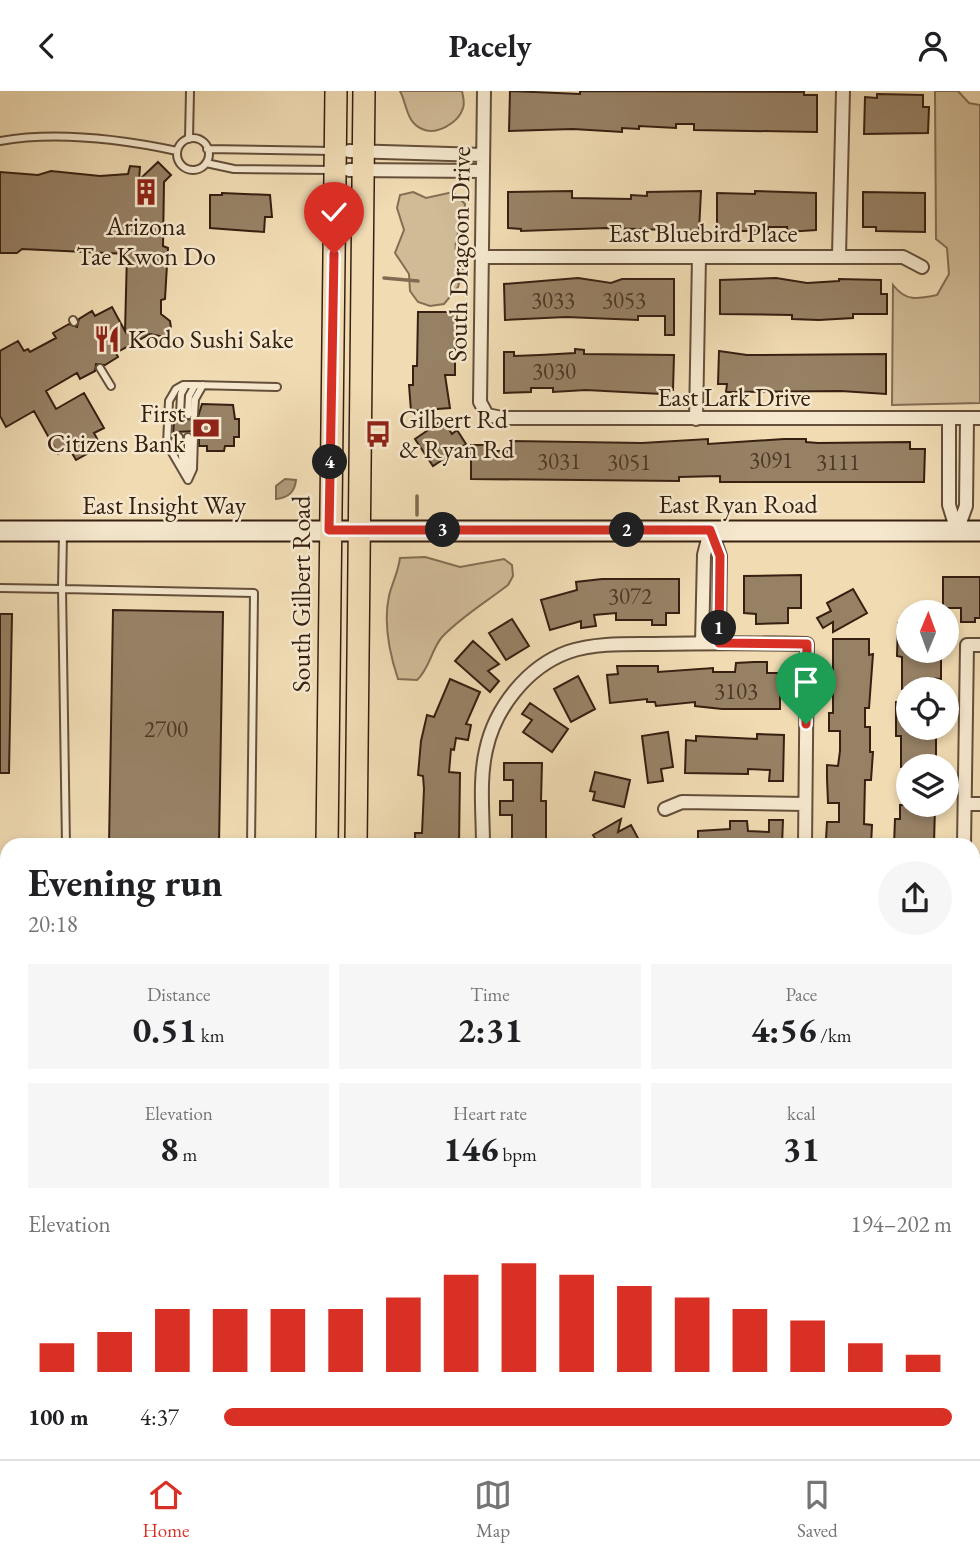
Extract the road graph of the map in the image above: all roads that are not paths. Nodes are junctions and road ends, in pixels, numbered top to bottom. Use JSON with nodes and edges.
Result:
{"nodes":[{"id":1,"x":190,"y":91,"type":"edge"},
{"id":2,"x":336,"y":91,"type":"edge"},
{"id":3,"x":364,"y":91,"type":"edge"},
{"id":4,"x":484,"y":91,"type":"edge"},
{"id":5,"x":843,"y":91,"type":"edge"},
{"id":6,"x":189,"y":139,"type":"junction"},
{"id":7,"x":0,"y":141,"type":"edge"},
{"id":8,"x":208,"y":149,"type":"junction"},
{"id":9,"x":177,"y":151,"type":"junction"},
{"id":10,"x":483,"y":155,"type":"junction"},
{"id":11,"x":349,"y":161,"type":"junction"},
{"id":12,"x":206,"y":163,"type":"junction"},
{"id":13,"x":483,"y":171,"type":"junction"},
{"id":14,"x":839,"y":255,"type":"junction"},
{"id":15,"x":482,"y":257,"type":"junction"},
{"id":16,"x":699,"y":257,"type":"junction"},
{"id":17,"x":922,"y":267,"type":"dead end"},
{"id":18,"x":100,"y":368,"type":"dead end"},
{"id":19,"x":186,"y":385,"type":"junction"},
{"id":20,"x":199,"y":385,"type":"junction"},
{"id":21,"x":111,"y":386,"type":"dead end"},
{"id":22,"x":277,"y":387,"type":"dead end"},
{"id":23,"x":180,"y":415,"type":"dead end"},
{"id":24,"x":191,"y":415,"type":"dead end"},
{"id":25,"x":487,"y":415,"type":"joint"},
{"id":26,"x":949,"y":418,"type":"junction"},
{"id":27,"x":973,"y":418,"type":"edge"},
{"id":28,"x":696,"y":419,"type":"junction"},
{"id":29,"x":179,"y":437,"type":"dead end"},
{"id":30,"x":191,"y":437,"type":"dead end"},
{"id":31,"x":188,"y":480,"type":"junction"},
{"id":32,"x":329,"y":530,"type":"junction"},
{"id":33,"x":358,"y":530,"type":"junction"},
{"id":34,"x":710,"y":530,"type":"junction"},
{"id":35,"x":0,"y":531,"type":"edge"},
{"id":36,"x":63,"y":531,"type":"junction"},
{"id":37,"x":957,"y":531,"type":"junction"},
{"id":38,"x":980,"y":531,"type":"edge"},
{"id":39,"x":0,"y":589,"type":"edge"},
{"id":40,"x":62,"y":589,"type":"junction"},
{"id":41,"x":702,"y":643,"type":"junction"},
{"id":42,"x":719,"y":643,"type":"junction"},
{"id":43,"x":973,"y":645,"type":"edge"},
{"id":44,"x":805,"y":804,"type":"junction"},
{"id":45,"x":965,"y":804,"type":"junction"},
{"id":46,"x":980,"y":804,"type":"edge"},
{"id":47,"x":665,"y":809,"type":"dead end"},
{"id":48,"x":66,"y":838,"type":"edge"},
{"id":49,"x":251,"y":838,"type":"edge"},
{"id":50,"x":327,"y":838,"type":"edge"},
{"id":51,"x":356,"y":838,"type":"edge"},
{"id":52,"x":483,"y":838,"type":"edge"},
{"id":53,"x":805,"y":838,"type":"edge"},
{"id":54,"x":964,"y":838,"type":"edge"}],
"edges":[{"from":1,"to":6,"type":"lane"},
{"from":2,"to":11,"type":"main road","name":"South Gilbert Road"},
{"from":3,"to":11,"type":"main road","name":"South Gilbert Road"},
{"from":4,"to":10,"type":"street","name":"South Dragoon Drive"},
{"from":5,"to":14,"type":"street"},
{"from":6,"to":8,"type":"lane"},
{"from":6,"to":9,"type":"lane"},
{"from":7,"to":9,"type":"lane"},
{"from":8,"to":11,"type":"lane"},
{"from":8,"to":12,"type":"lane"},
{"from":9,"to":12,"type":"lane"},
{"from":10,"to":11,"type":"street"},
{"from":10,"to":13,"type":"street","name":"South Dragoon Drive"},
{"from":11,"to":12,"type":"lane"},
{"from":11,"to":13,"type":"street"},
{"from":11,"to":32,"type":"main road","name":"South Gilbert Road"},
{"from":11,"to":33,"type":"main road","name":"South Gilbert Road"},
{"from":13,"to":15,"type":"street","name":"South Dragoon Drive"},
{"from":14,"to":16,"type":"street","name":"East Bluebird Place"},
{"from":14,"to":17,"type":"street","name":"East Bluebird Place"},
{"from":15,"to":16,"type":"street","name":"East Bluebird Place"},
{"from":15,"to":25,"type":"street","name":"South Dragoon Drive"},
{"from":16,"to":28,"type":"street"},
{"from":18,"to":21,"type":"lane"},
{"from":19,"to":20,"type":"lane"},
{"from":19,"to":23,"type":"lane"},
{"from":19,"to":31,"type":"lane"},
{"from":20,"to":22,"type":"lane"},
{"from":20,"to":24,"type":"lane"},
{"from":25,"to":28,"type":"street","name":"East Lark Drive"},
{"from":26,"to":27,"type":"street","name":"East Lark Drive"},
{"from":26,"to":28,"type":"street","name":"East Lark Drive"},
{"from":26,"to":37,"type":"street"},
{"from":27,"to":37,"type":"street"},
{"from":29,"to":31,"type":"lane"},
{"from":30,"to":31,"type":"lane"},
{"from":32,"to":33,"type":"street","name":"East Ryan Road"},
{"from":32,"to":36,"type":"street","name":"East Insight Way"},
{"from":32,"to":50,"type":"main road","name":"South Gilbert Road"},
{"from":33,"to":34,"type":"street","name":"East Ryan Road"},
{"from":33,"to":51,"type":"main road","name":"South Gilbert Road"},
{"from":34,"to":37,"type":"street","name":"East Ryan Road"},
{"from":34,"to":41,"type":"street"},
{"from":34,"to":42,"type":"street"},
{"from":35,"to":36,"type":"street","name":"East Insight Way"},
{"from":36,"to":40,"type":"lane"},
{"from":37,"to":38,"type":"street","name":"East Ryan Road"},
{"from":39,"to":40,"type":"lane"},
{"from":40,"to":48,"type":"lane"},
{"from":40,"to":49,"type":"lane"},
{"from":41,"to":42,"type":"street"},
{"from":41,"to":52,"type":"street"},
{"from":42,"to":44,"type":"street"},
{"from":43,"to":45,"type":"street"},
{"from":44,"to":47,"type":"street"},
{"from":44,"to":53,"type":"street"},
{"from":45,"to":46,"type":"street"},
{"from":45,"to":54,"type":"street"}]}
